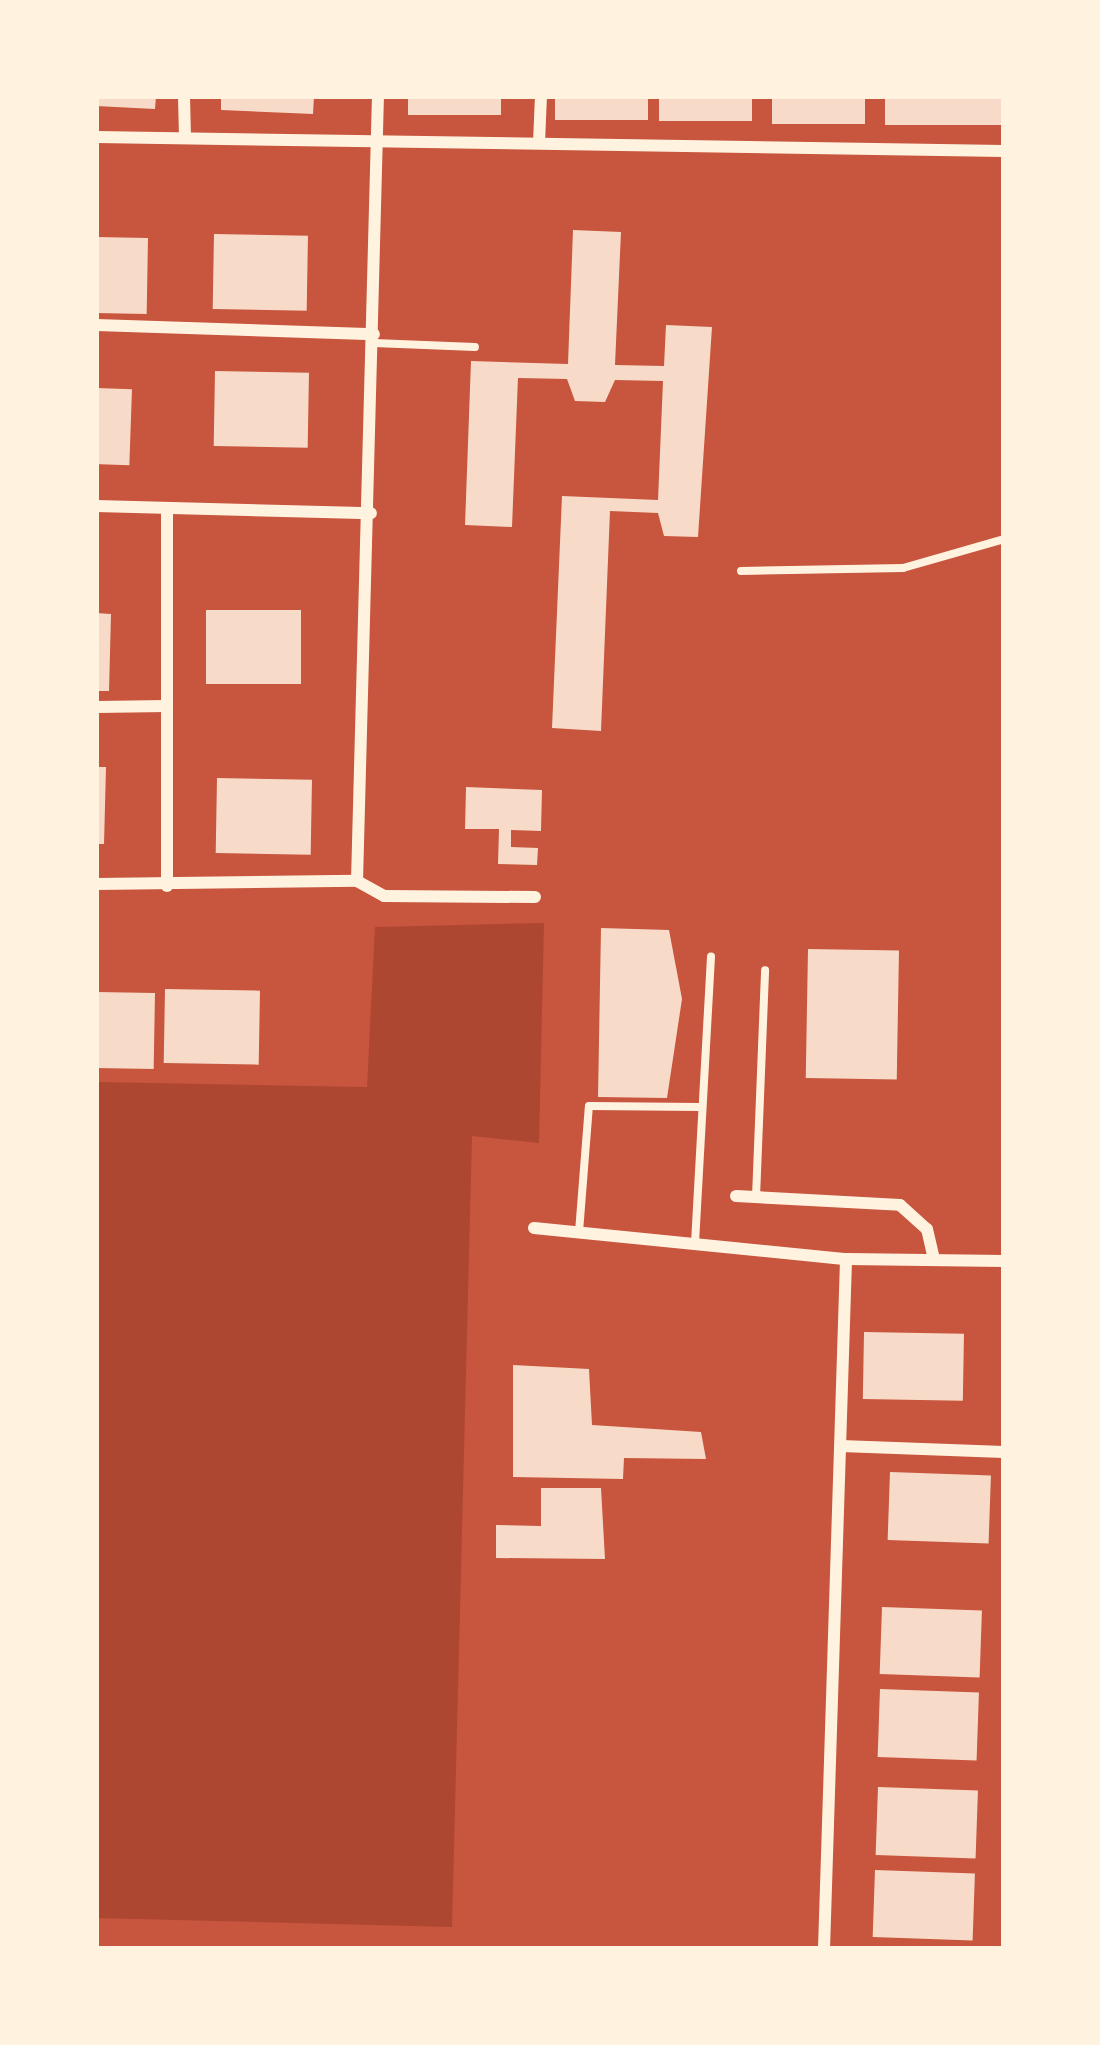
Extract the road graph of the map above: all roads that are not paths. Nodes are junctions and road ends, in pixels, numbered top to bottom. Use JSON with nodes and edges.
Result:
{"nodes":[{"id":1,"x":184,"y":96,"type":"edge"},
{"id":2,"x":378,"y":96,"type":"edge"},
{"id":3,"x":541,"y":96,"type":"edge"},
{"id":4,"x":96,"y":137,"type":"edge"},
{"id":5,"x":184,"y":138,"type":"junction"},
{"id":6,"x":377,"y":140,"type":"junction"},
{"id":7,"x":539,"y":143,"type":"junction"},
{"id":8,"x":1004,"y":151,"type":"edge"},
{"id":9,"x":96,"y":325,"type":"edge"},
{"id":10,"x":374,"y":339,"type":"junction"},
{"id":11,"x":475,"y":347,"type":"dead end"},
{"id":12,"x":96,"y":506,"type":"edge"},
{"id":13,"x":167,"y":508,"type":"junction"},
{"id":14,"x":371,"y":513,"type":"junction"},
{"id":15,"x":1004,"y":538,"type":"edge"},
{"id":16,"x":741,"y":571,"type":"dead end"},
{"id":17,"x":167,"y":706,"type":"junction"},
{"id":18,"x":96,"y":707,"type":"edge"},
{"id":19,"x":357,"y":880,"type":"junction"},
{"id":20,"x":96,"y":884,"type":"edge"},
{"id":21,"x":167,"y":886,"type":"junction"},
{"id":22,"x":536,"y":897,"type":"dead end"},
{"id":23,"x":711,"y":956,"type":"dead end"},
{"id":24,"x":765,"y":970,"type":"dead end"},
{"id":25,"x":700,"y":1107,"type":"junction"},
{"id":26,"x":736,"y":1196,"type":"dead end"},
{"id":27,"x":756,"y":1197,"type":"junction"},
{"id":28,"x":534,"y":1228,"type":"dead end"},
{"id":29,"x":579,"y":1233,"type":"junction"},
{"id":30,"x":695,"y":1243,"type":"junction"},
{"id":31,"x":846,"y":1259,"type":"junction"},
{"id":32,"x":934,"y":1259,"type":"junction"},
{"id":33,"x":1004,"y":1261,"type":"edge"},
{"id":34,"x":841,"y":1446,"type":"junction"},
{"id":35,"x":1004,"y":1452,"type":"edge"},
{"id":36,"x":824,"y":1949,"type":"edge"}],
"edges":[{"from":1,"to":5,"type":"street"},
{"from":2,"to":6,"type":"street"},
{"from":3,"to":7,"type":"street"},
{"from":4,"to":5,"type":"street"},
{"from":5,"to":6,"type":"street"},
{"from":6,"to":7,"type":"street"},
{"from":6,"to":10,"type":"street"},
{"from":7,"to":8,"type":"street"},
{"from":9,"to":10,"type":"street"},
{"from":10,"to":11,"type":"lane"},
{"from":10,"to":14,"type":"street"},
{"from":12,"to":13,"type":"street"},
{"from":13,"to":14,"type":"street"},
{"from":13,"to":17,"type":"street"},
{"from":14,"to":19,"type":"street"},
{"from":15,"to":16,"type":"lane"},
{"from":17,"to":18,"type":"street"},
{"from":17,"to":21,"type":"street"},
{"from":19,"to":21,"type":"street"},
{"from":19,"to":22,"type":"street"},
{"from":20,"to":21,"type":"street"},
{"from":23,"to":25,"type":"lane"},
{"from":24,"to":27,"type":"lane"},
{"from":25,"to":29,"type":"lane"},
{"from":25,"to":30,"type":"lane"},
{"from":26,"to":27,"type":"street"},
{"from":27,"to":32,"type":"street"},
{"from":28,"to":29,"type":"street"},
{"from":29,"to":30,"type":"street"},
{"from":30,"to":31,"type":"street"},
{"from":31,"to":32,"type":"street"},
{"from":31,"to":34,"type":"street"},
{"from":32,"to":33,"type":"street"},
{"from":34,"to":35,"type":"street"},
{"from":34,"to":36,"type":"street"}]}
